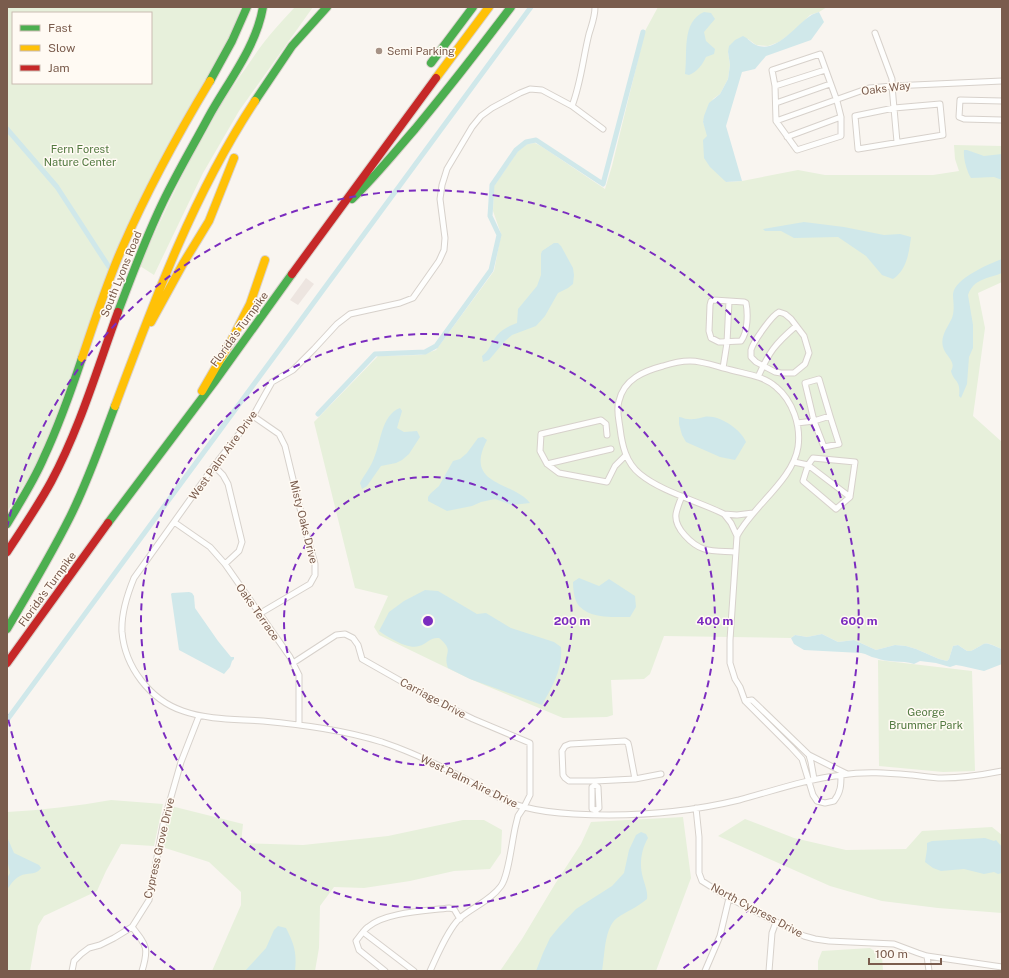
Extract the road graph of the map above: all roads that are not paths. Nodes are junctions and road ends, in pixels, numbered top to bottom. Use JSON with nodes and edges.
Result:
{"nodes":[{"id":1,"x":247,"y":7,"type":"edge"},
{"id":2,"x":263,"y":7,"type":"edge"},
{"id":3,"x":319,"y":7,"type":"edge"},
{"id":4,"x":327,"y":7,"type":"edge"},
{"id":5,"x":473,"y":7,"type":"edge"},
{"id":6,"x":489,"y":7,"type":"edge"},
{"id":7,"x":511,"y":7,"type":"edge"},
{"id":8,"x":595,"y":7,"type":"edge"},
{"id":9,"x":875,"y":33,"type":"dead end"},
{"id":10,"x":292,"y":46,"type":"junction"},
{"id":11,"x":431,"y":63,"type":"dead end"},
{"id":12,"x":825,"y":70,"type":"junction"},
{"id":13,"x":1002,"y":81,"type":"edge"},
{"id":14,"x":830,"y":84,"type":"junction"},
{"id":15,"x":775,"y":86,"type":"junction"},
{"id":16,"x":892,"y":86,"type":"junction"},
{"id":17,"x":836,"y":101,"type":"junction"},
{"id":18,"x":1002,"y":101,"type":"edge"},
{"id":19,"x":776,"y":103,"type":"junction"},
{"id":20,"x":572,"y":106,"type":"junction"},
{"id":21,"x":894,"y":108,"type":"junction"},
{"id":22,"x":841,"y":117,"type":"junction"},
{"id":23,"x":1002,"y":120,"type":"edge"},
{"id":24,"x":776,"y":121,"type":"junction"},
{"id":25,"x":603,"y":129,"type":"dead end"},
{"id":26,"x":787,"y":136,"type":"junction"},
{"id":27,"x":896,"y":142,"type":"junction"},
{"id":28,"x":234,"y":158,"type":"dead end"},
{"id":29,"x":341,"y":208,"type":"junction"},
{"id":30,"x":265,"y":260,"type":"dead end"},
{"id":31,"x":729,"y":302,"type":"junction"},
{"id":32,"x":796,"y":326,"type":"junction"},
{"id":33,"x":141,"y":338,"type":"junction"},
{"id":34,"x":727,"y":343,"type":"junction"},
{"id":35,"x":764,"y":365,"type":"junction"},
{"id":36,"x":722,"y":368,"type":"junction"},
{"id":37,"x":758,"y":377,"type":"junction"},
{"id":38,"x":193,"y":408,"type":"junction"},
{"id":39,"x":253,"y":416,"type":"junction"},
{"id":40,"x":830,"y":416,"type":"junction"},
{"id":41,"x":814,"y":421,"type":"junction"},
{"id":42,"x":798,"y":423,"type":"junction"},
{"id":43,"x":607,"y":435,"type":"dead end"},
{"id":44,"x":611,"y":449,"type":"dead end"},
{"id":45,"x":626,"y":455,"type":"junction"},
{"id":46,"x":794,"y":462,"type":"junction"},
{"id":47,"x":546,"y":464,"type":"junction"},
{"id":48,"x":808,"y":465,"type":"junction"},
{"id":49,"x":214,"y":466,"type":"junction"},
{"id":50,"x":682,"y":496,"type":"junction"},
{"id":51,"x":850,"y":497,"type":"junction"},
{"id":52,"x":753,"y":513,"type":"junction"},
{"id":53,"x":724,"y":514,"type":"junction"},
{"id":54,"x":174,"y":522,"type":"junction"},
{"id":55,"x":7,"y":524,"type":"edge"},
{"id":56,"x":737,"y":536,"type":"junction"},
{"id":57,"x":7,"y":552,"type":"edge"},
{"id":58,"x":736,"y":552,"type":"junction"},
{"id":59,"x":225,"y":564,"type":"junction"},
{"id":60,"x":258,"y":614,"type":"junction"},
{"id":61,"x":7,"y":629,"type":"edge"},
{"id":62,"x":7,"y":663,"type":"edge"},
{"id":63,"x":293,"y":663,"type":"junction"},
{"id":64,"x":745,"y":701,"type":"junction"},
{"id":65,"x":200,"y":716,"type":"junction"},
{"id":66,"x":299,"y":724,"type":"junction"},
{"id":67,"x":809,"y":755,"type":"junction"},
{"id":68,"x":1002,"y":771,"type":"edge"},
{"id":69,"x":662,"y":774,"type":"dead end"},
{"id":70,"x":848,"y":774,"type":"junction"},
{"id":71,"x":841,"y":775,"type":"junction"},
{"id":72,"x":634,"y":779,"type":"junction"},
{"id":73,"x":811,"y":780,"type":"junction"},
{"id":74,"x":595,"y":783,"type":"junction"},
{"id":75,"x":524,"y":807,"type":"junction"},
{"id":76,"x":696,"y":808,"type":"junction"},
{"id":77,"x":596,"y":812,"type":"junction"},
{"id":78,"x":729,"y":898,"type":"junction"},
{"id":79,"x":460,"y":919,"type":"junction"},
{"id":80,"x":776,"y":922,"type":"junction"},
{"id":81,"x":132,"y":927,"type":"junction"},
{"id":82,"x":363,"y":932,"type":"junction"},
{"id":83,"x":927,"y":956,"type":"junction"},
{"id":84,"x":1002,"y":967,"type":"edge"},
{"id":85,"x":72,"y":971,"type":"edge"},
{"id":86,"x":142,"y":971,"type":"edge"},
{"id":87,"x":385,"y":971,"type":"edge"},
{"id":88,"x":413,"y":971,"type":"edge"},
{"id":89,"x":430,"y":971,"type":"edge"},
{"id":90,"x":705,"y":971,"type":"edge"},
{"id":91,"x":769,"y":971,"type":"edge"},
{"id":92,"x":929,"y":971,"type":"edge"}],
"edges":[{"from":1,"to":55,"type":"main road","name":"South Lyons Road"},
{"from":2,"to":57,"type":"main road","name":"South Lyons Road"},
{"from":3,"to":10,"type":"main road"},
{"from":4,"to":10,"type":"main road","name":"Florida's Turnpike"},
{"from":5,"to":11,"type":"main road"},
{"from":6,"to":29,"type":"main road","name":"Florida's Turnpike"},
{"from":7,"to":29,"type":"main road"},
{"from":8,"to":20,"type":"street"},
{"from":9,"to":16,"type":"street"},
{"from":10,"to":33,"type":"main road","name":"Florida's Turnpike"},
{"from":12,"to":14,"type":"street"},
{"from":12,"to":15,"type":"street"},
{"from":12,"to":15,"type":"street"},
{"from":13,"to":16,"type":"street","name":"Oaks Way"},
{"from":14,"to":17,"type":"street"},
{"from":14,"to":19,"type":"street"},
{"from":15,"to":19,"type":"street"},
{"from":16,"to":17,"type":"street","name":"Oaks Way"},
{"from":16,"to":21,"type":"street"},
{"from":17,"to":22,"type":"street"},
{"from":17,"to":24,"type":"street","name":"Oaks Way"},
{"from":18,"to":23,"type":"street"},
{"from":19,"to":24,"type":"street"},
{"from":20,"to":25,"type":"street","name":"West Palm Aire Drive"},
{"from":20,"to":39,"type":"street","name":"West Palm Aire Drive"},
{"from":21,"to":27,"type":"street"},
{"from":21,"to":27,"type":"street"},
{"from":21,"to":27,"type":"street"},
{"from":22,"to":26,"type":"street"},
{"from":22,"to":26,"type":"street"},
{"from":24,"to":26,"type":"street"},
{"from":28,"to":33,"type":"main road"},
{"from":29,"to":38,"type":"main road","name":"Florida's Turnpike"},
{"from":30,"to":38,"type":"main road"},
{"from":31,"to":34,"type":"street"},
{"from":31,"to":34,"type":"street"},
{"from":31,"to":34,"type":"street"},
{"from":32,"to":35,"type":"street"},
{"from":32,"to":35,"type":"street"},
{"from":32,"to":35,"type":"street"},
{"from":33,"to":61,"type":"main road","name":"Florida's Turnpike"},
{"from":34,"to":36,"type":"street"},
{"from":35,"to":37,"type":"street"},
{"from":36,"to":37,"type":"street"},
{"from":36,"to":45,"type":"street"},
{"from":37,"to":42,"type":"street"},
{"from":38,"to":62,"type":"main road","name":"Florida's Turnpike"},
{"from":39,"to":49,"type":"street","name":"West Palm Aire Drive"},
{"from":39,"to":60,"type":"street","name":"Misty Oaks Drive"},
{"from":40,"to":41,"type":"street"},
{"from":40,"to":41,"type":"street"},
{"from":40,"to":41,"type":"street"},
{"from":41,"to":42,"type":"street"},
{"from":42,"to":46,"type":"street"},
{"from":43,"to":47,"type":"street"},
{"from":44,"to":47,"type":"street"},
{"from":45,"to":47,"type":"street"},
{"from":45,"to":50,"type":"street"},
{"from":46,"to":48,"type":"street"},
{"from":46,"to":52,"type":"street"},
{"from":48,"to":51,"type":"street"},
{"from":48,"to":51,"type":"street"},
{"from":48,"to":51,"type":"street"},
{"from":49,"to":54,"type":"street","name":"West Palm Aire Drive"},
{"from":49,"to":59,"type":"street"},
{"from":50,"to":53,"type":"street"},
{"from":50,"to":58,"type":"street"},
{"from":52,"to":53,"type":"street"},
{"from":52,"to":56,"type":"street"},
{"from":53,"to":56,"type":"street"},
{"from":54,"to":59,"type":"street","name":"Oaks Terrace"},
{"from":54,"to":65,"type":"street","name":"West Palm Aire Drive"},
{"from":56,"to":58,"type":"street"},
{"from":58,"to":64,"type":"street"},
{"from":59,"to":60,"type":"street","name":"Oaks Terrace"},
{"from":60,"to":63,"type":"street","name":"Oaks Terrace"},
{"from":63,"to":66,"type":"street","name":"Oaks Terrace"},
{"from":63,"to":75,"type":"street","name":"Carriage Drive"},
{"from":64,"to":67,"type":"street"},
{"from":64,"to":73,"type":"street"},
{"from":65,"to":66,"type":"street","name":"West Palm Aire Drive"},
{"from":65,"to":81,"type":"street","name":"Cypress Grove Drive"},
{"from":66,"to":75,"type":"street","name":"West Palm Aire Drive"},
{"from":67,"to":70,"type":"street"},
{"from":67,"to":73,"type":"street"},
{"from":68,"to":70,"type":"street","name":"West Palm Aire Drive"},
{"from":69,"to":72,"type":"street"},
{"from":70,"to":71,"type":"street","name":"West Palm Aire Drive"},
{"from":71,"to":73,"type":"street","name":"West Palm Aire Drive"},
{"from":71,"to":73,"type":"street"},
{"from":72,"to":74,"type":"street"},
{"from":72,"to":74,"type":"street"},
{"from":73,"to":76,"type":"street","name":"West Palm Aire Drive"},
{"from":74,"to":77,"type":"street"},
{"from":75,"to":77,"type":"street","name":"West Palm Aire Drive"},
{"from":75,"to":79,"type":"street"},
{"from":76,"to":77,"type":"street","name":"West Palm Aire Drive"},
{"from":76,"to":78,"type":"street","name":"North Cypress Drive"},
{"from":78,"to":80,"type":"street","name":"North Cypress Drive"},
{"from":78,"to":90,"type":"street"},
{"from":79,"to":82,"type":"street"},
{"from":79,"to":89,"type":"street"},
{"from":80,"to":83,"type":"street","name":"North Cypress Drive"},
{"from":80,"to":91,"type":"street"},
{"from":81,"to":85,"type":"street","name":"Cypress Grove Drive"},
{"from":81,"to":86,"type":"street"},
{"from":82,"to":87,"type":"street"},
{"from":82,"to":88,"type":"street"},
{"from":83,"to":84,"type":"street","name":"North Cypress Drive"},
{"from":83,"to":92,"type":"street"}]}
